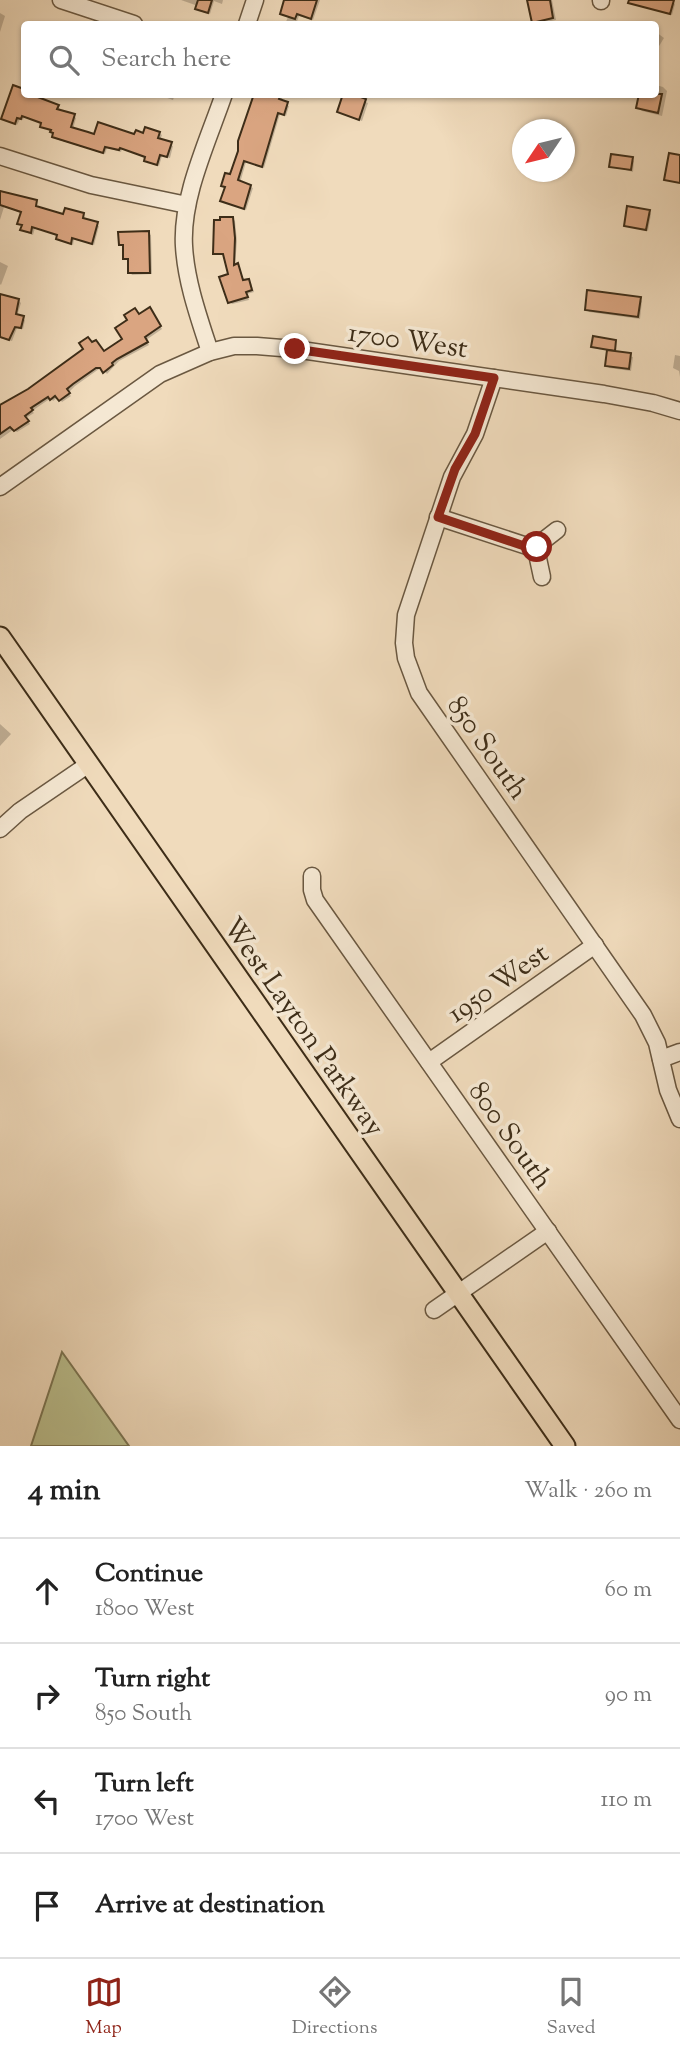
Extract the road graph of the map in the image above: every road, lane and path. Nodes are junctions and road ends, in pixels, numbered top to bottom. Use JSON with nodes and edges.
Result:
{"nodes":[{"id":1,"x":61,"y":0,"type":"edge"},
{"id":2,"x":256,"y":0,"type":"edge"},
{"id":3,"x":125,"y":21,"type":"edge"},
{"id":4,"x":248,"y":21,"type":"edge"},
{"id":5,"x":223,"y":98,"type":"edge"},
{"id":6,"x":0,"y":156,"type":"edge"},
{"id":7,"x":187,"y":205,"type":"junction"},
{"id":8,"x":210,"y":352,"type":"junction"},
{"id":9,"x":494,"y":378,"type":"junction"},
{"id":10,"x":680,"y":411,"type":"edge"},
{"id":11,"x":0,"y":487,"type":"edge"},
{"id":12,"x":438,"y":517,"type":"junction"},
{"id":13,"x":557,"y":530,"type":"dead end"},
{"id":14,"x":536,"y":550,"type":"junction"},
{"id":15,"x":542,"y":577,"type":"dead end"},
{"id":16,"x":0,"y":637,"type":"edge"},
{"id":17,"x":89,"y":764,"type":"junction"},
{"id":18,"x":2,"y":824,"type":"edge"},
{"id":19,"x":312,"y":876,"type":"dead end"},
{"id":20,"x":595,"y":945,"type":"junction"},
{"id":21,"x":680,"y":1052,"type":"edge"},
{"id":22,"x":661,"y":1059,"type":"junction"},
{"id":23,"x":429,"y":1062,"type":"junction"},
{"id":24,"x":680,"y":1119,"type":"edge"},
{"id":25,"x":548,"y":1231,"type":"junction"},
{"id":26,"x":457,"y":1294,"type":"junction"},
{"id":27,"x":434,"y":1310,"type":"dead end"},
{"id":28,"x":680,"y":1420,"type":"edge"},
{"id":29,"x":565,"y":1446,"type":"edge"}],
"edges":[{"from":1,"to":3,"type":"street"},
{"from":2,"to":4,"type":"street"},
{"from":5,"to":7,"type":"street"},
{"from":6,"to":7,"type":"street"},
{"from":7,"to":8,"type":"street"},
{"from":8,"to":9,"type":"street","name":"1700 West"},
{"from":8,"to":11,"type":"street","name":"1700 West"},
{"from":9,"to":10,"type":"street","name":"1700 West"},
{"from":9,"to":12,"type":"street","name":"850 South"},
{"from":12,"to":14,"type":"street"},
{"from":12,"to":20,"type":"street","name":"850 South"},
{"from":13,"to":14,"type":"street"},
{"from":14,"to":15,"type":"street"},
{"from":16,"to":17,"type":"main road","name":"West Layton Parkway"},
{"from":17,"to":18,"type":"street"},
{"from":17,"to":26,"type":"main road","name":"West Layton Parkway"},
{"from":19,"to":23,"type":"street","name":"800 South"},
{"from":20,"to":22,"type":"street","name":"850 South"},
{"from":20,"to":23,"type":"street","name":"1950 West"},
{"from":21,"to":22,"type":"street"},
{"from":22,"to":24,"type":"street","name":"850 South"},
{"from":23,"to":25,"type":"street","name":"800 South"},
{"from":25,"to":26,"type":"street"},
{"from":25,"to":28,"type":"street","name":"800 South"},
{"from":26,"to":27,"type":"street"},
{"from":26,"to":29,"type":"main road","name":"West Layton Parkway"}]}
